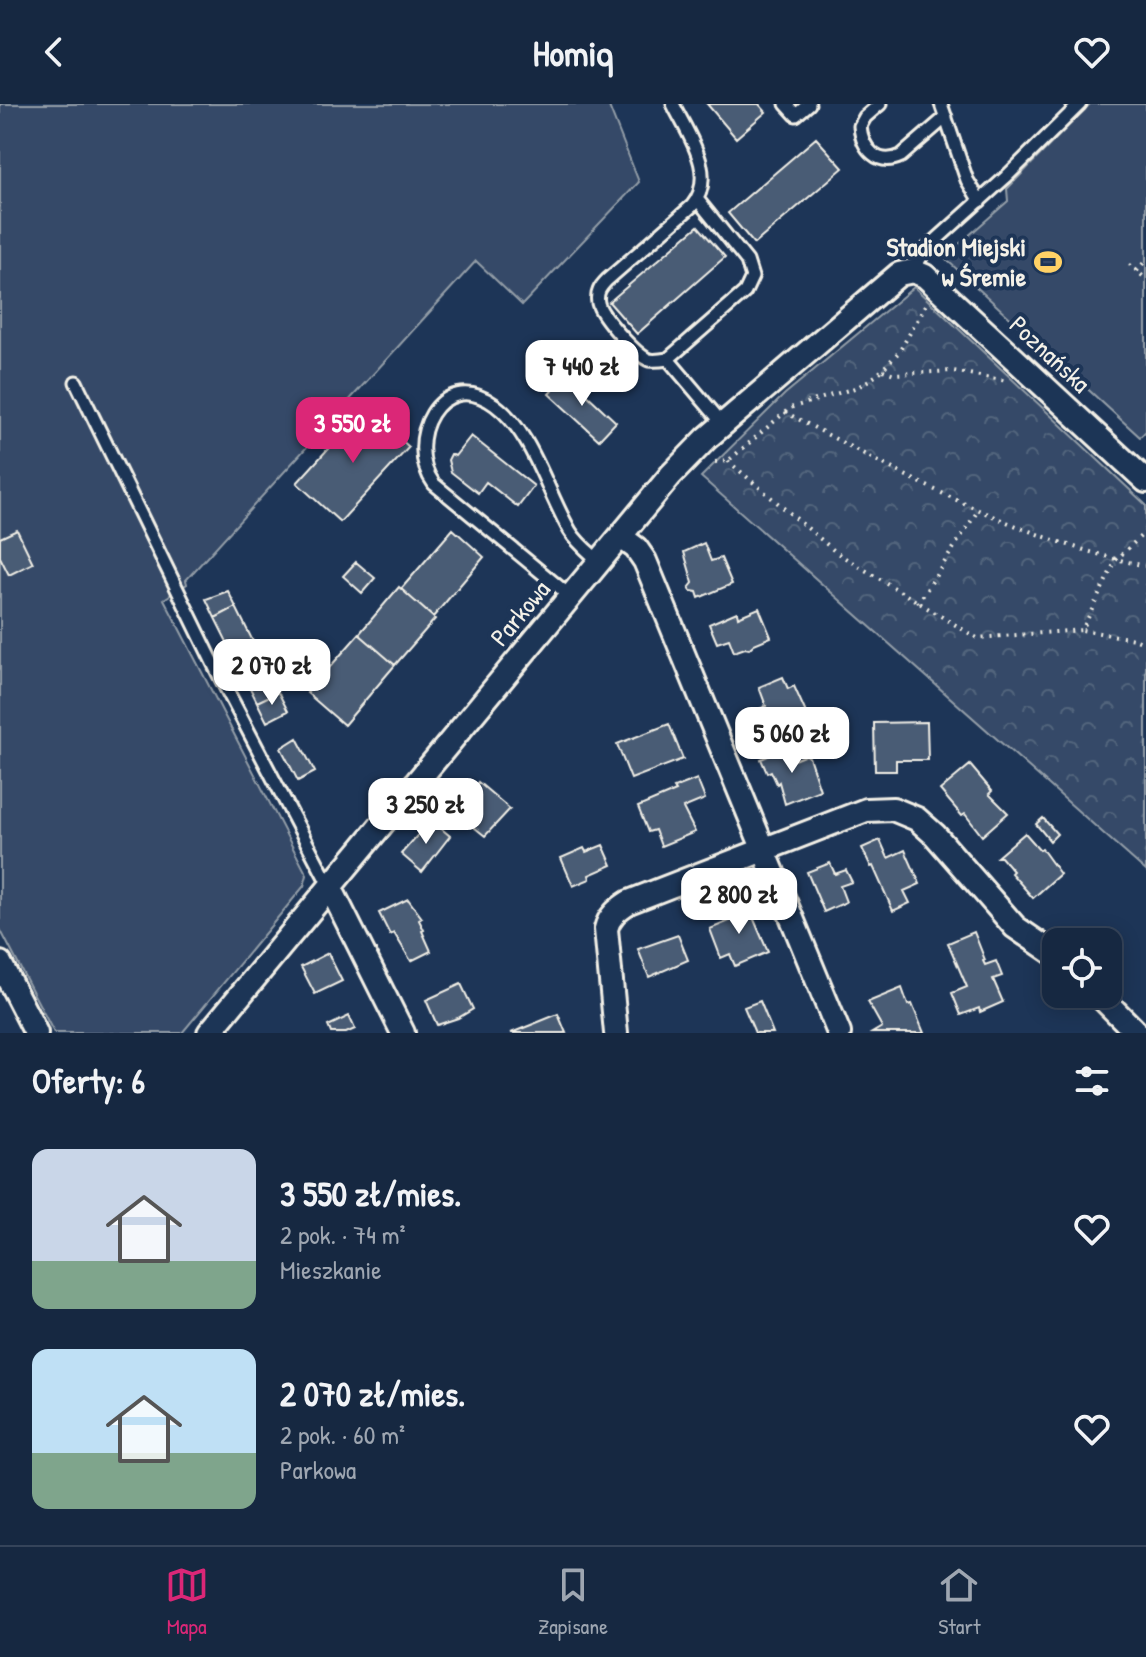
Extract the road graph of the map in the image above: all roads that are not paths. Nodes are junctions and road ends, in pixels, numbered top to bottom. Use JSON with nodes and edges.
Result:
{"nodes":[{"id":1,"x":673,"y":104,"type":"edge"},
{"id":2,"x":786,"y":104,"type":"edge"},
{"id":3,"x":809,"y":104,"type":"edge"},
{"id":4,"x":880,"y":104,"type":"edge"},
{"id":5,"x":941,"y":104,"type":"edge"},
{"id":6,"x":1080,"y":104,"type":"edge"},
{"id":7,"x":946,"y":117,"type":"junction"},
{"id":8,"x":697,"y":199,"type":"junction"},
{"id":9,"x":980,"y":201,"type":"junction"},
{"id":10,"x":913,"y":271,"type":"junction"},
{"id":11,"x":668,"y":359,"type":"junction"},
{"id":12,"x":76,"y":382,"type":"dead end"},
{"id":13,"x":723,"y":424,"type":"junction"},
{"id":14,"x":1146,"y":481,"type":"edge"},
{"id":15,"x":621,"y":537,"type":"junction"},
{"id":16,"x":600,"y":562,"type":"junction"},
{"id":17,"x":570,"y":596,"type":"junction"},
{"id":18,"x":763,"y":849,"type":"junction"},
{"id":19,"x":330,"y":887,"type":"junction"},
{"id":20,"x":1042,"y":945,"type":"edge"},
{"id":21,"x":0,"y":963,"type":"edge"},
{"id":22,"x":1112,"y":1008,"type":"edge"},
{"id":23,"x":36,"y":1033,"type":"edge"},
{"id":24,"x":209,"y":1033,"type":"edge"},
{"id":25,"x":403,"y":1033,"type":"edge"},
{"id":26,"x":616,"y":1033,"type":"edge"},
{"id":27,"x":839,"y":1033,"type":"edge"},
{"id":28,"x":1137,"y":1033,"type":"edge"}],
"edges":[{"from":1,"to":8,"type":"lane"},
{"from":2,"to":3,"type":"lane"},
{"from":4,"to":7,"type":"lane"},
{"from":5,"to":7,"type":"lane"},
{"from":6,"to":9,"type":"lane"},
{"from":7,"to":9,"type":"lane"},
{"from":8,"to":11,"type":"lane"},
{"from":8,"to":11,"type":"lane"},
{"from":9,"to":10,"type":"lane"},
{"from":10,"to":13,"type":"street","name":"Parkowa"},
{"from":10,"to":14,"type":"street","name":"Poznańska"},
{"from":11,"to":13,"type":"lane"},
{"from":12,"to":19,"type":"lane"},
{"from":13,"to":15,"type":"street","name":"Parkowa"},
{"from":15,"to":16,"type":"street","name":"Parkowa"},
{"from":15,"to":18,"type":"street"},
{"from":16,"to":17,"type":"street","name":"Parkowa"},
{"from":16,"to":17,"type":"lane"},
{"from":17,"to":19,"type":"street","name":"Parkowa"},
{"from":18,"to":20,"type":"street"},
{"from":18,"to":26,"type":"street"},
{"from":18,"to":27,"type":"street"},
{"from":19,"to":24,"type":"street","name":"Parkowa"},
{"from":19,"to":25,"type":"street"},
{"from":21,"to":23,"type":"street"},
{"from":22,"to":28,"type":"street"}]}
